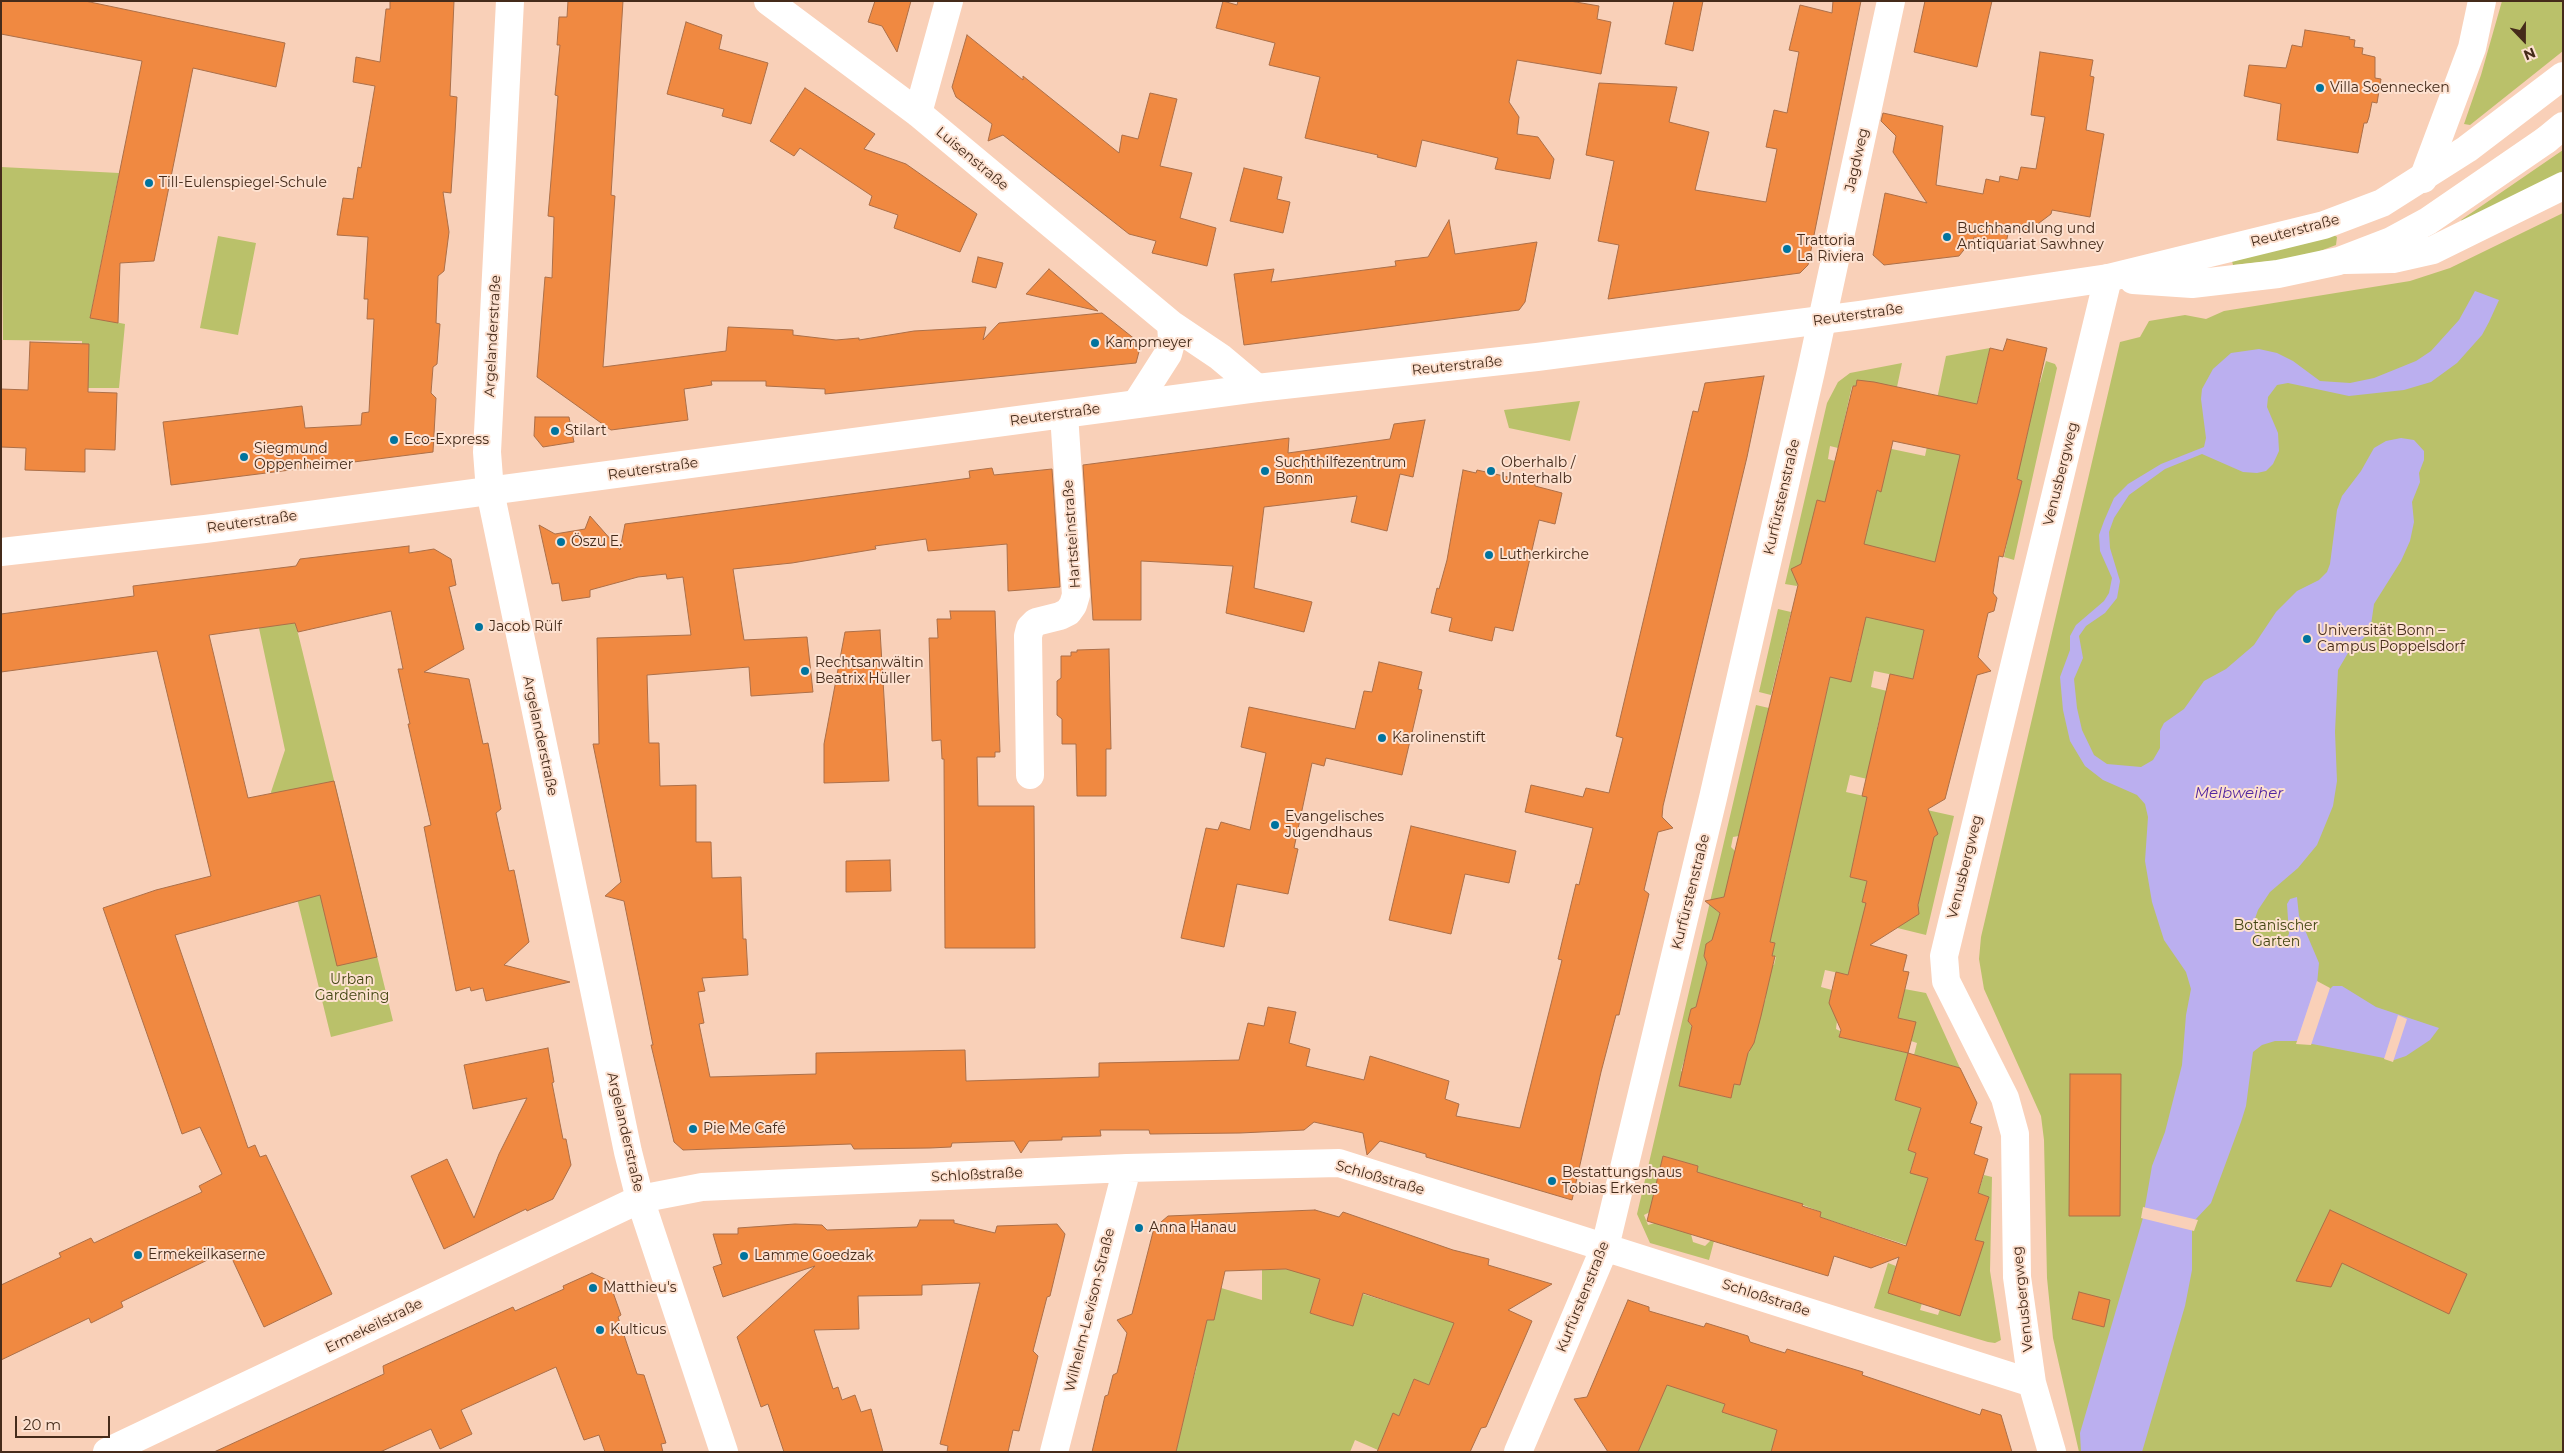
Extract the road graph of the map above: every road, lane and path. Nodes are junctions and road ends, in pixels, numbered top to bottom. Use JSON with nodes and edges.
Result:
{"nodes":[{"id":1,"x":510,"y":1,"type":"edge"},
{"id":2,"x":768,"y":1,"type":"edge"},
{"id":3,"x":949,"y":1,"type":"edge"},
{"id":4,"x":1891,"y":1,"type":"edge"},
{"id":5,"x":2482,"y":1,"type":"edge"},
{"id":6,"x":2563,"y":76,"type":"edge"},
{"id":7,"x":918,"y":113,"type":"junction"},
{"id":8,"x":2554,"y":133,"type":"edge"},
{"id":9,"x":2423,"y":179,"type":"junction"},
{"id":10,"x":2563,"y":186,"type":"edge"},
{"id":11,"x":2339,"y":261,"type":"junction"},
{"id":12,"x":2108,"y":278,"type":"junction"},
{"id":13,"x":1823,"y":319,"type":"junction"},
{"id":14,"x":1171,"y":324,"type":"junction"},
{"id":15,"x":1257,"y":388,"type":"junction"},
{"id":16,"x":1136,"y":404,"type":"junction"},
{"id":17,"x":1064,"y":414,"type":"junction"},
{"id":18,"x":490,"y":491,"type":"junction"},
{"id":19,"x":1,"y":552,"type":"edge"},
{"id":20,"x":1030,"y":775,"type":"dead end"},
{"id":21,"x":1127,"y":1168,"type":"junction"},
{"id":22,"x":640,"y":1199,"type":"junction"},
{"id":23,"x":1605,"y":1247,"type":"junction"},
{"id":24,"x":2032,"y":1383,"type":"junction"},
{"id":25,"x":107,"y":1452,"type":"edge"},
{"id":26,"x":724,"y":1452,"type":"edge"},
{"id":27,"x":1054,"y":1452,"type":"edge"},
{"id":28,"x":1518,"y":1452,"type":"edge"},
{"id":29,"x":2052,"y":1452,"type":"edge"}],
"edges":[{"from":1,"to":18,"type":"street","name":"Argelanderstraße"},
{"from":2,"to":7,"type":"street","name":"Luisenstraße"},
{"from":3,"to":7,"type":"street"},
{"from":4,"to":13,"type":"street","name":"Jagdweg"},
{"from":5,"to":9,"type":"street"},
{"from":6,"to":9,"type":"street","name":"Reuterstraße"},
{"from":7,"to":14,"type":"street","name":"Luisenstraße"},
{"from":8,"to":11,"type":"street","name":"Reuterstraße"},
{"from":9,"to":12,"type":"street","name":"Reuterstraße"},
{"from":10,"to":11,"type":"street"},
{"from":11,"to":12,"type":"street","name":"Reuterstraße"},
{"from":12,"to":13,"type":"street","name":"Reuterstraße"},
{"from":12,"to":24,"type":"street","name":"Venusbergweg"},
{"from":13,"to":15,"type":"street","name":"Reuterstraße"},
{"from":13,"to":23,"type":"street","name":"Kurfürstenstraße"},
{"from":14,"to":15,"type":"street","name":"Luisenstraße"},
{"from":14,"to":16,"type":"street"},
{"from":15,"to":16,"type":"street","name":"Reuterstraße"},
{"from":16,"to":17,"type":"street","name":"Reuterstraße"},
{"from":17,"to":18,"type":"street","name":"Reuterstraße"},
{"from":17,"to":20,"type":"street","name":"Hartsteinstraße"},
{"from":18,"to":19,"type":"street","name":"Reuterstraße"},
{"from":18,"to":22,"type":"street","name":"Argelanderstraße"},
{"from":21,"to":22,"type":"street","name":"Schloßstraße"},
{"from":21,"to":23,"type":"street","name":"Schloßstraße"},
{"from":21,"to":27,"type":"street","name":"Wilhelm-Levison-Straße"},
{"from":22,"to":25,"type":"street","name":"Ermekeilstraße"},
{"from":22,"to":26,"type":"street","name":"Argelanderstraße"},
{"from":23,"to":24,"type":"street","name":"Schloßstraße"},
{"from":23,"to":28,"type":"street","name":"Kurfürstenstraße"},
{"from":24,"to":29,"type":"street","name":"Venusbergweg"}]}
